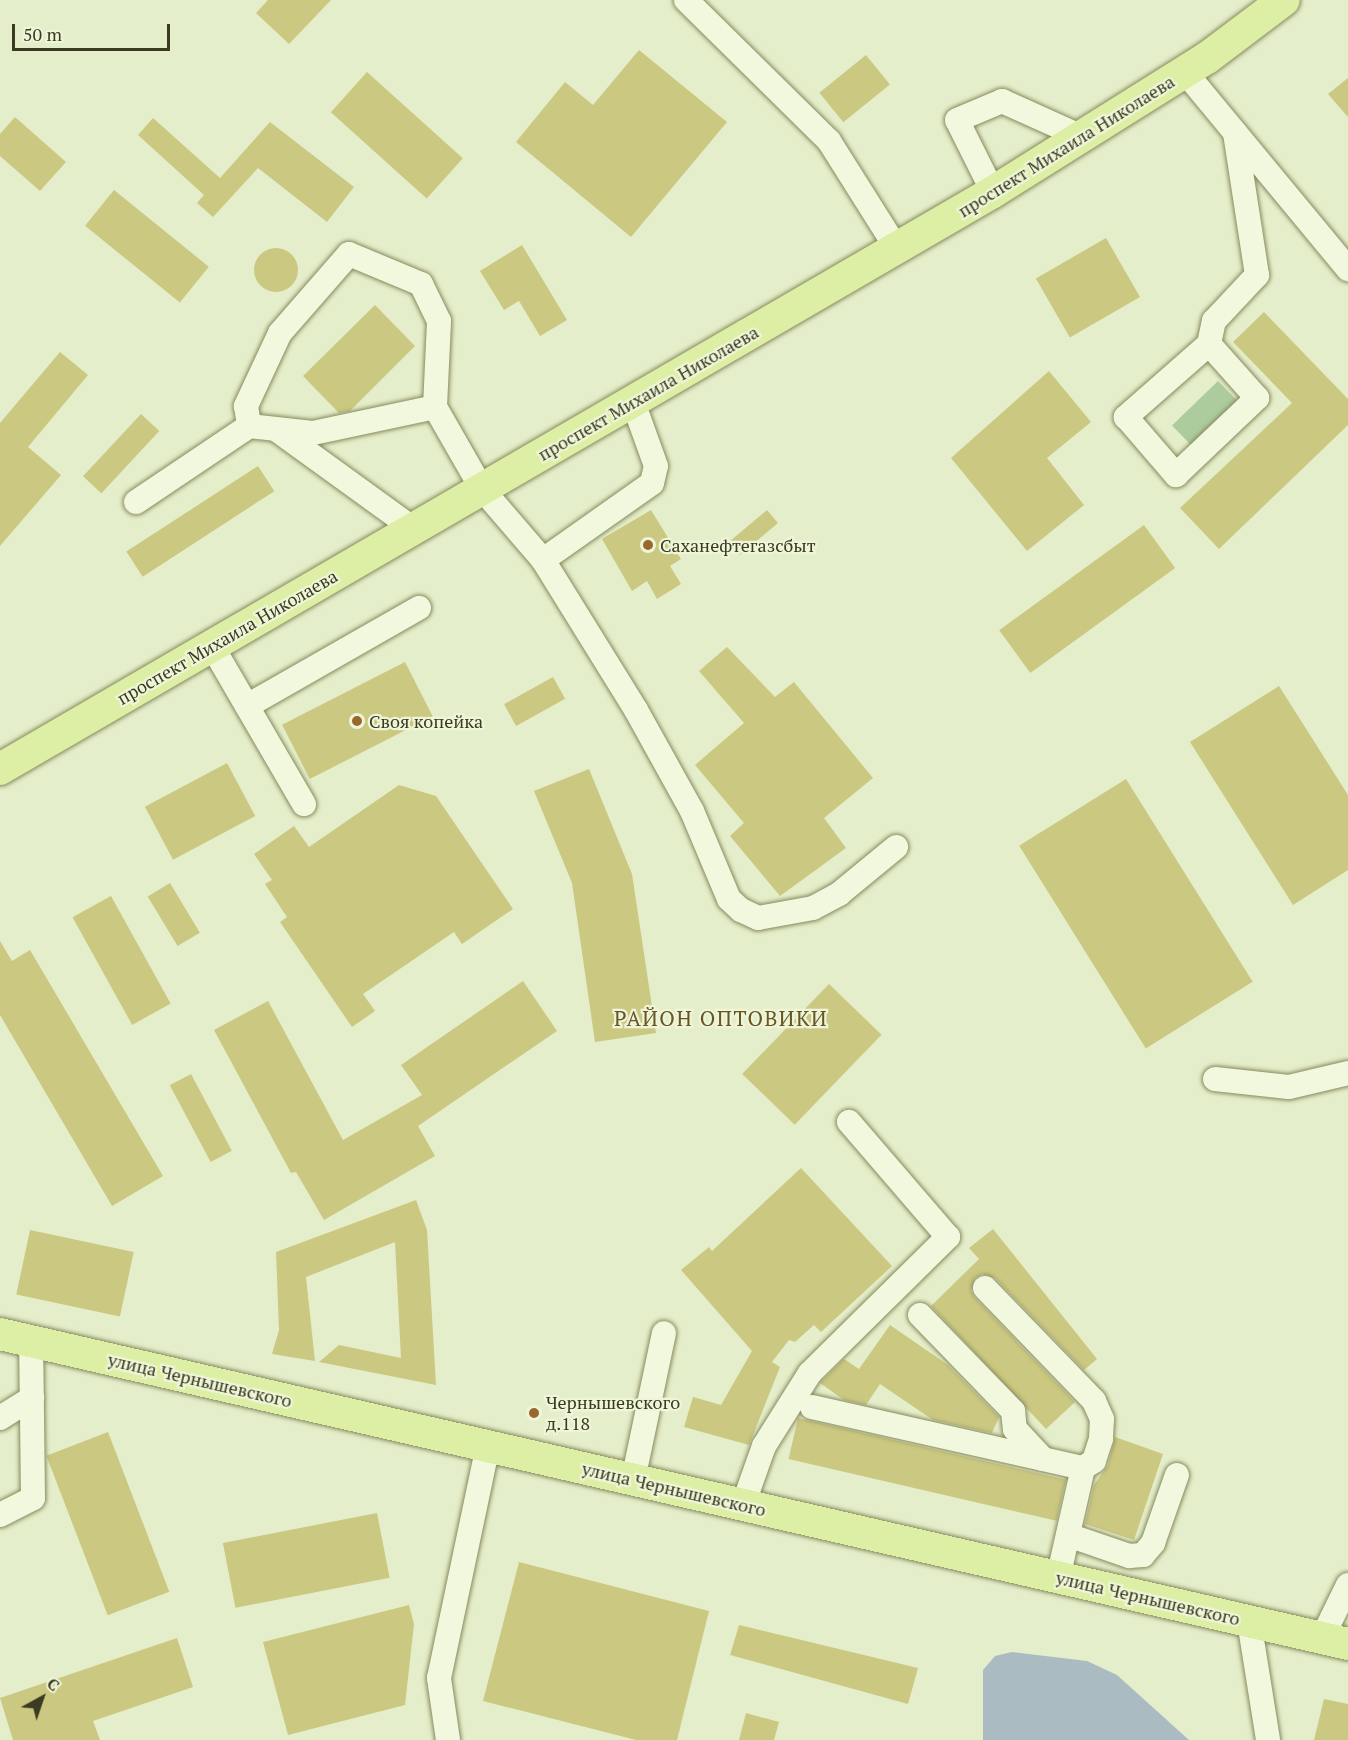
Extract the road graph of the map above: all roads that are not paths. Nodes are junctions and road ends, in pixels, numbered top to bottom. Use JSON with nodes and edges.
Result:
{"nodes":[{"id":1,"x":686,"y":0,"type":"edge"},
{"id":2,"x":1284,"y":0,"type":"edge"},
{"id":3,"x":1185,"y":72,"type":"junction"},
{"id":4,"x":1235,"y":133,"type":"junction"},
{"id":5,"x":1082,"y":137,"type":"junction"},
{"id":6,"x":993,"y":192,"type":"junction"},
{"id":7,"x":897,"y":249,"type":"junction"},
{"id":8,"x":1348,"y":269,"type":"edge"},
{"id":9,"x":1209,"y":344,"type":"junction"},
{"id":10,"x":633,"y":402,"type":"junction"},
{"id":11,"x":435,"y":407,"type":"junction"},
{"id":12,"x":249,"y":426,"type":"junction"},
{"id":13,"x":275,"y":428,"type":"junction"},
{"id":14,"x":482,"y":489,"type":"junction"},
{"id":15,"x":136,"y":502,"type":"dead end"},
{"id":16,"x":414,"y":529,"type":"junction"},
{"id":17,"x":543,"y":560,"type":"junction"},
{"id":18,"x":418,"y":608,"type":"dead end"},
{"id":19,"x":212,"y":646,"type":"junction"},
{"id":20,"x":247,"y":706,"type":"junction"},
{"id":21,"x":0,"y":769,"type":"edge"},
{"id":22,"x":304,"y":804,"type":"dead end"},
{"id":23,"x":896,"y":847,"type":"dead end"},
{"id":24,"x":1348,"y":1073,"type":"edge"},
{"id":25,"x":1215,"y":1079,"type":"dead end"},
{"id":26,"x":849,"y":1122,"type":"dead end"},
{"id":27,"x":985,"y":1288,"type":"dead end"},
{"id":28,"x":921,"y":1315,"type":"dead end"},
{"id":29,"x":664,"y":1333,"type":"dead end"},
{"id":30,"x":0,"y":1334,"type":"edge"},
{"id":31,"x":31,"y":1342,"type":"junction"},
{"id":32,"x":32,"y":1398,"type":"junction"},
{"id":33,"x":812,"y":1407,"type":"dead end"},
{"id":34,"x":0,"y":1418,"type":"edge"},
{"id":35,"x":488,"y":1446,"type":"junction"},
{"id":36,"x":1043,"y":1459,"type":"junction"},
{"id":37,"x":1083,"y":1468,"type":"junction"},
{"id":38,"x":1177,"y":1475,"type":"dead end"},
{"id":39,"x":633,"y":1480,"type":"junction"},
{"id":40,"x":743,"y":1505,"type":"junction"},
{"id":41,"x":0,"y":1515,"type":"edge"},
{"id":42,"x":1068,"y":1535,"type":"junction"},
{"id":43,"x":1058,"y":1578,"type":"junction"},
{"id":44,"x":1348,"y":1585,"type":"edge"},
{"id":45,"x":1249,"y":1622,"type":"junction"},
{"id":46,"x":1335,"y":1641,"type":"edge"},
{"id":47,"x":448,"y":1740,"type":"edge"},
{"id":48,"x":1268,"y":1740,"type":"edge"}],
"edges":[{"from":1,"to":7,"type":"street"},
{"from":2,"to":3,"type":"main road","name":"проспект Михаила Николаева"},
{"from":3,"to":4,"type":"street"},
{"from":3,"to":5,"type":"main road","name":"проспект Михаила Николаева"},
{"from":4,"to":8,"type":"street"},
{"from":4,"to":9,"type":"street"},
{"from":5,"to":6,"type":"main road","name":"проспект Михаила Николаева"},
{"from":5,"to":6,"type":"street"},
{"from":6,"to":7,"type":"main road","name":"проспект Михаила Николаева"},
{"from":7,"to":10,"type":"main road","name":"проспект Михаила Николаева"},
{"from":9,"to":9,"type":"street"},
{"from":10,"to":14,"type":"main road","name":"проспект Михаила Николаева"},
{"from":10,"to":17,"type":"street"},
{"from":11,"to":12,"type":"street"},
{"from":11,"to":13,"type":"street"},
{"from":11,"to":14,"type":"street"},
{"from":12,"to":13,"type":"street"},
{"from":12,"to":15,"type":"street"},
{"from":13,"to":16,"type":"street"},
{"from":14,"to":16,"type":"main road","name":"проспект Михаила Николаева"},
{"from":14,"to":17,"type":"street"},
{"from":16,"to":19,"type":"main road","name":"проспект Михаила Николаева"},
{"from":17,"to":23,"type":"street"},
{"from":18,"to":20,"type":"street"},
{"from":19,"to":20,"type":"street"},
{"from":19,"to":21,"type":"main road","name":"проспект Михаила Николаева"},
{"from":20,"to":22,"type":"street"},
{"from":24,"to":25,"type":"street"},
{"from":26,"to":40,"type":"street"},
{"from":27,"to":37,"type":"street"},
{"from":28,"to":36,"type":"street"},
{"from":29,"to":39,"type":"street"},
{"from":30,"to":31,"type":"main road","name":"улица Чернышевского"},
{"from":31,"to":32,"type":"street"},
{"from":31,"to":35,"type":"main road","name":"улица Чернышевского"},
{"from":32,"to":34,"type":"street"},
{"from":32,"to":41,"type":"street"},
{"from":33,"to":36,"type":"street"},
{"from":35,"to":39,"type":"main road","name":"улица Чернышевского"},
{"from":35,"to":47,"type":"street"},
{"from":36,"to":37,"type":"street"},
{"from":37,"to":42,"type":"street"},
{"from":38,"to":42,"type":"street"},
{"from":39,"to":40,"type":"main road","name":"улица Чернышевского"},
{"from":40,"to":43,"type":"main road","name":"улица Чернышевского"},
{"from":42,"to":43,"type":"street"},
{"from":43,"to":45,"type":"main road","name":"улица Чернышевского"},
{"from":44,"to":46,"type":"street"},
{"from":45,"to":46,"type":"main road","name":"улица Чернышевского"},
{"from":45,"to":48,"type":"street"}]}
